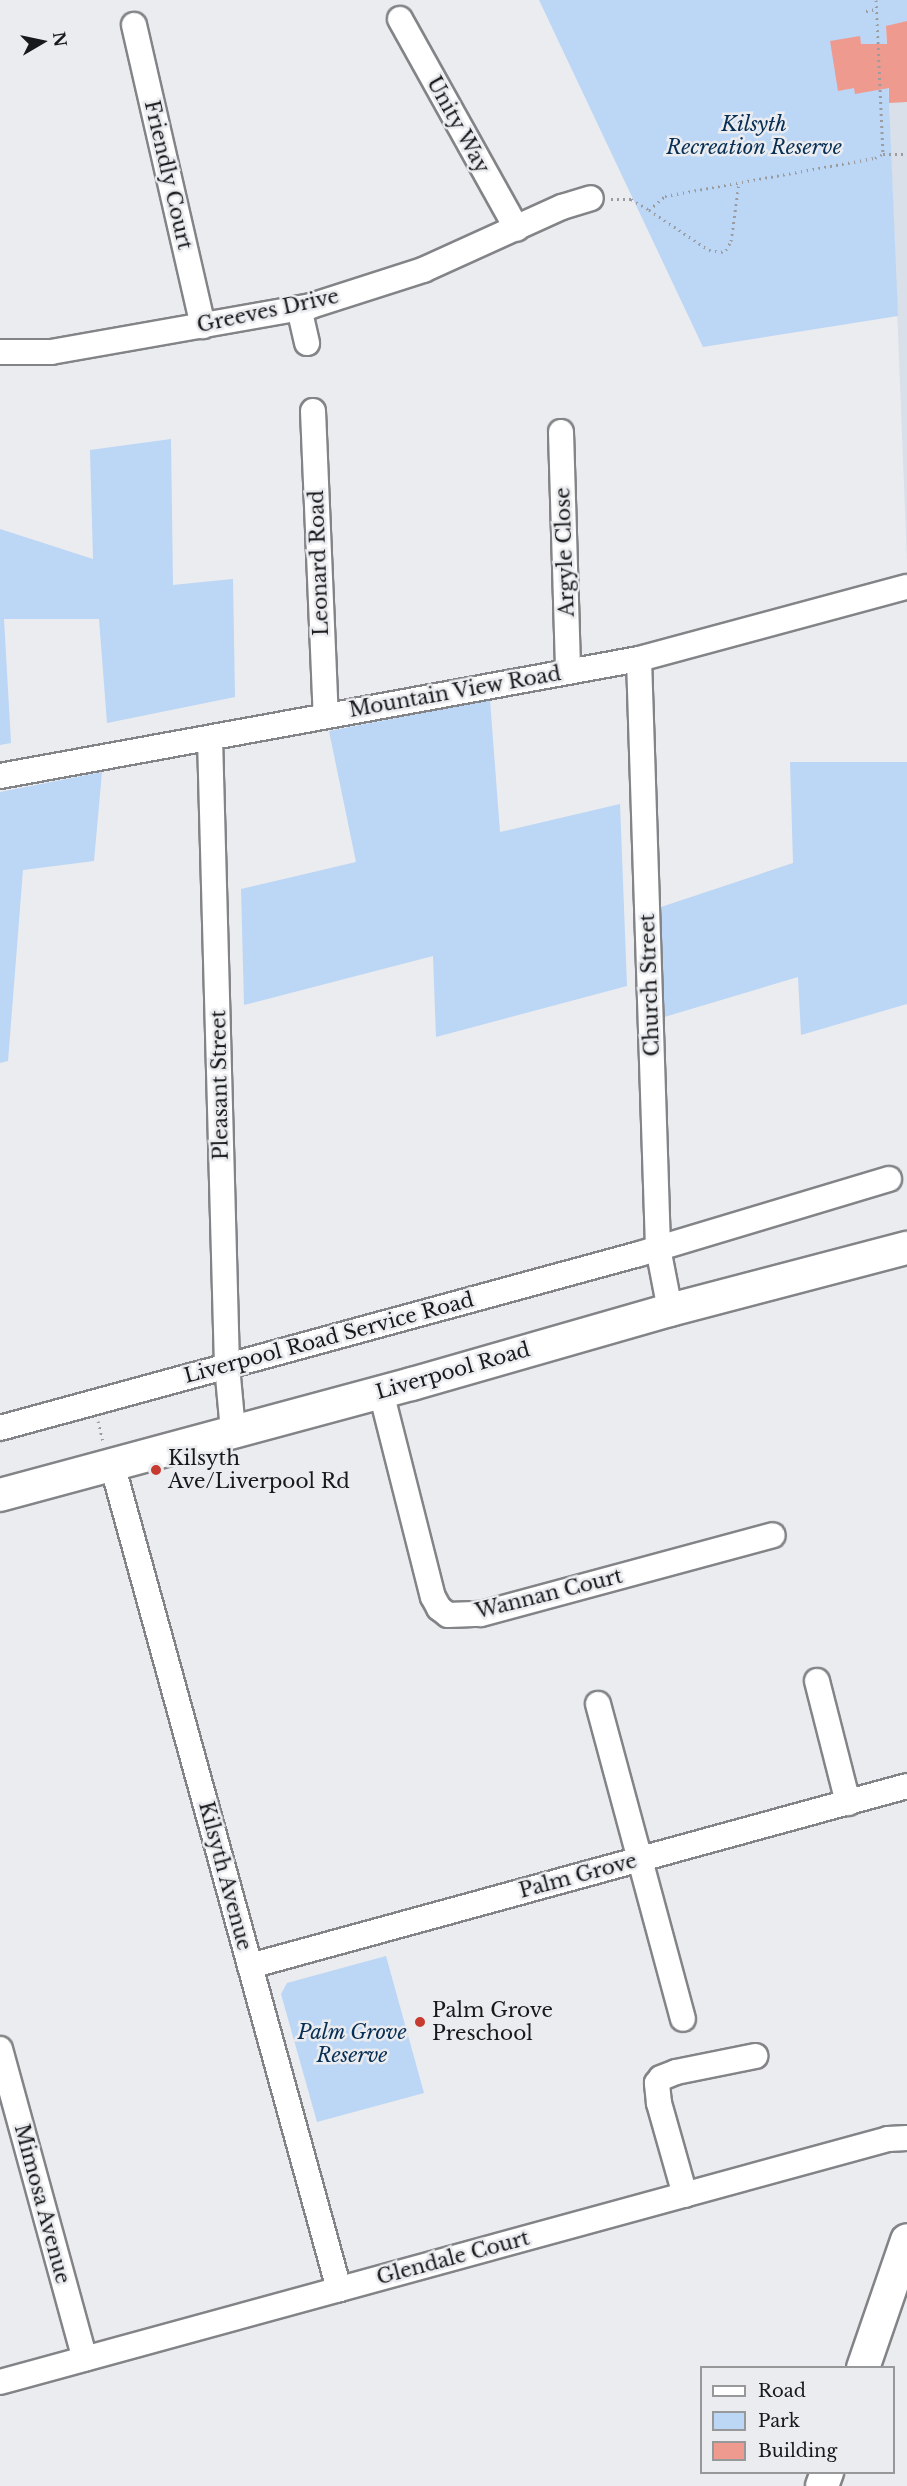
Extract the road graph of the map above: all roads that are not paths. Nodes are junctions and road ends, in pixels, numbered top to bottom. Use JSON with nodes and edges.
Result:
{"nodes":[{"id":1,"x":400,"y":20,"type":"dead end"},
{"id":2,"x":134,"y":25,"type":"dead end"},
{"id":3,"x":591,"y":198,"type":"road end"},
{"id":4,"x":517,"y":229,"type":"junction"},
{"id":5,"x":299,"y":308,"type":"junction"},
{"id":6,"x":202,"y":326,"type":"junction"},
{"id":7,"x":307,"y":343,"type":"dead end"},
{"id":8,"x":0,"y":352,"type":"edge"},
{"id":9,"x":313,"y":411,"type":"dead end"},
{"id":10,"x":561,"y":432,"type":"dead end"},
{"id":11,"x":906,"y":587,"type":"edge"},
{"id":12,"x":639,"y":659,"type":"junction"},
{"id":13,"x":568,"y":671,"type":"junction"},
{"id":14,"x":326,"y":716,"type":"junction"},
{"id":15,"x":210,"y":738,"type":"junction"},
{"id":16,"x":0,"y":776,"type":"edge"},
{"id":17,"x":889,"y":1179,"type":"dead end"},
{"id":18,"x":658,"y":1248,"type":"junction"},
{"id":19,"x":907,"y":1248,"type":"edge"},
{"id":20,"x":670,"y":1310,"type":"junction"},
{"id":21,"x":227,"y":1366,"type":"junction"},
{"id":22,"x":381,"y":1392,"type":"junction"},
{"id":23,"x":0,"y":1428,"type":"edge"},
{"id":24,"x":233,"y":1431,"type":"junction"},
{"id":25,"x":112,"y":1464,"type":"junction"},
{"id":26,"x":0,"y":1495,"type":"edge"},
{"id":27,"x":772,"y":1535,"type":"dead end"},
{"id":28,"x":817,"y":1681,"type":"dead end"},
{"id":29,"x":598,"y":1704,"type":"dead end"},
{"id":30,"x":907,"y":1786,"type":"edge"},
{"id":31,"x":848,"y":1803,"type":"junction"},
{"id":32,"x":640,"y":1859,"type":"junction"},
{"id":33,"x":250,"y":1966,"type":"junction"},
{"id":34,"x":683,"y":2019,"type":"dead end"},
{"id":35,"x":0,"y":2049,"type":"edge"},
{"id":36,"x":755,"y":2056,"type":"dead end"},
{"id":37,"x":907,"y":2138,"type":"edge"},
{"id":38,"x":685,"y":2195,"type":"junction"},
{"id":39,"x":907,"y":2240,"type":"edge"},
{"id":40,"x":339,"y":2289,"type":"junction"},
{"id":41,"x":85,"y":2359,"type":"junction"},
{"id":42,"x":863,"y":2366,"type":"edge"},
{"id":43,"x":0,"y":2382,"type":"edge"}],
"edges":[{"from":1,"to":4,"type":"street","name":"Unity Way"},
{"from":2,"to":6,"type":"street","name":"Friendly Court"},
{"from":3,"to":4,"type":"street","name":"Greeves Drive"},
{"from":4,"to":5,"type":"street","name":"Greeves Drive"},
{"from":5,"to":6,"type":"street","name":"Greeves Drive"},
{"from":5,"to":7,"type":"street"},
{"from":6,"to":8,"type":"street","name":"Greeves Drive"},
{"from":9,"to":14,"type":"street","name":"Leonard Road"},
{"from":10,"to":13,"type":"street","name":"Argyle Close"},
{"from":11,"to":12,"type":"street","name":"Mountain View Road"},
{"from":12,"to":13,"type":"street","name":"Mountain View Road"},
{"from":12,"to":18,"type":"street","name":"Church Street"},
{"from":13,"to":14,"type":"street","name":"Mountain View Road"},
{"from":14,"to":15,"type":"street","name":"Mountain View Road"},
{"from":15,"to":16,"type":"street","name":"Mountain View Road"},
{"from":15,"to":21,"type":"street","name":"Pleasant Street"},
{"from":17,"to":18,"type":"street","name":"Liverpool Road Service Road"},
{"from":18,"to":20,"type":"street","name":"Church Street"},
{"from":18,"to":21,"type":"street","name":"Liverpool Road Service Road"},
{"from":19,"to":20,"type":"main road","name":"Liverpool Road"},
{"from":20,"to":22,"type":"main road","name":"Liverpool Road"},
{"from":21,"to":23,"type":"street","name":"Liverpool Road Service Road"},
{"from":21,"to":24,"type":"street","name":"Pleasant Street"},
{"from":22,"to":24,"type":"main road","name":"Liverpool Road"},
{"from":22,"to":27,"type":"street","name":"Wannan Court"},
{"from":24,"to":25,"type":"main road","name":"Liverpool Road"},
{"from":25,"to":26,"type":"main road","name":"Liverpool Road"},
{"from":25,"to":33,"type":"street","name":"Kilsyth Avenue"},
{"from":28,"to":31,"type":"street"},
{"from":29,"to":32,"type":"street"},
{"from":30,"to":31,"type":"street","name":"Palm Grove"},
{"from":31,"to":32,"type":"street","name":"Palm Grove"},
{"from":32,"to":33,"type":"street","name":"Palm Grove"},
{"from":32,"to":34,"type":"street"},
{"from":33,"to":40,"type":"street","name":"Kilsyth Avenue"},
{"from":35,"to":41,"type":"street","name":"Mimosa Avenue"},
{"from":36,"to":38,"type":"street"},
{"from":37,"to":38,"type":"street","name":"Glendale Court"},
{"from":38,"to":40,"type":"street","name":"Glendale Court"},
{"from":39,"to":42,"type":"main road"},
{"from":40,"to":41,"type":"street","name":"Glendale Court"},
{"from":41,"to":43,"type":"street","name":"Glendale Court"}]}
